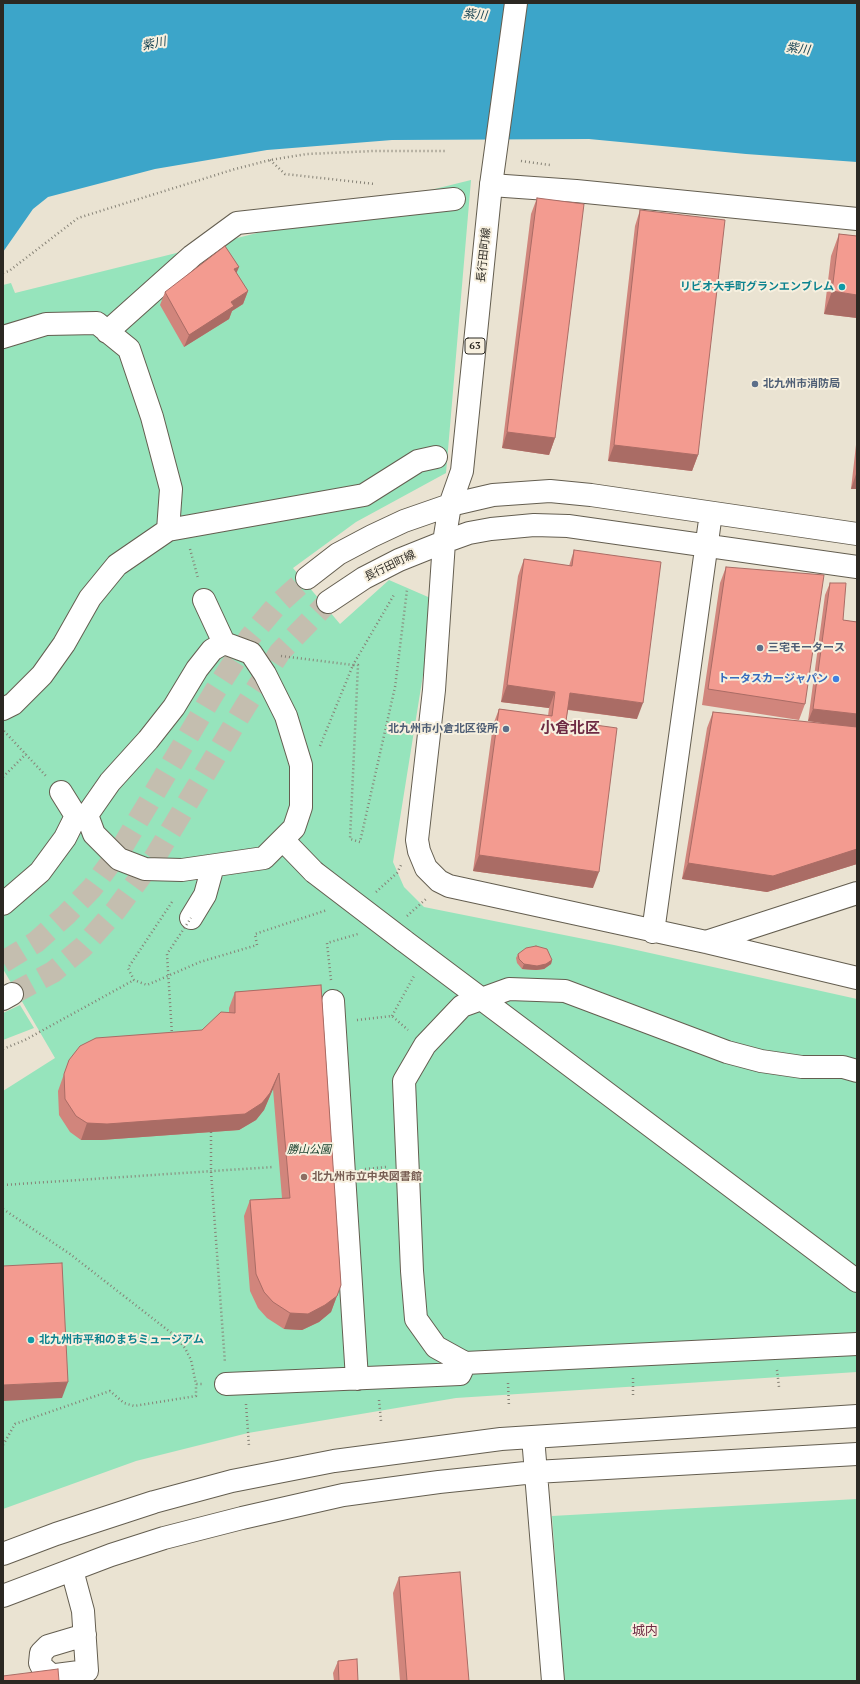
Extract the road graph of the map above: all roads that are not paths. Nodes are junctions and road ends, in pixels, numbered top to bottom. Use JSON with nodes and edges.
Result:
{"nodes":[{"id":1,"x":516,"y":3,"type":"edge"},
{"id":2,"x":491,"y":185,"type":"junction"},
{"id":3,"x":454,"y":199,"type":"dead end"},
{"id":4,"x":857,"y":219,"type":"edge"},
{"id":5,"x":107,"y":332,"type":"junction"},
{"id":6,"x":3,"y":337,"type":"edge"},
{"id":7,"x":436,"y":457,"type":"dead end"},
{"id":8,"x":450,"y":505,"type":"junction"},
{"id":9,"x":711,"y":513,"type":"junction"},
{"id":10,"x":180,"y":534,"type":"junction"},
{"id":11,"x":857,"y":534,"type":"edge"},
{"id":12,"x":444,"y":542,"type":"junction"},
{"id":13,"x":706,"y":545,"type":"junction"},
{"id":14,"x":857,"y":567,"type":"edge"},
{"id":15,"x":307,"y":578,"type":"tunnel mouth"},
{"id":16,"x":204,"y":600,"type":"road end"},
{"id":17,"x":328,"y":602,"type":"tunnel mouth"},
{"id":18,"x":224,"y":643,"type":"junction"},
{"id":19,"x":3,"y":709,"type":"edge"},
{"id":20,"x":61,"y":792,"type":"road end"},
{"id":21,"x":81,"y":815,"type":"junction"},
{"id":22,"x":284,"y":841,"type":"junction"},
{"id":23,"x":213,"y":866,"type":"junction"},
{"id":24,"x":857,"y":893,"type":"edge"},
{"id":25,"x":3,"y":904,"type":"edge"},
{"id":26,"x":191,"y":918,"type":"road end"},
{"id":27,"x":653,"y":932,"type":"junction"},
{"id":28,"x":706,"y":942,"type":"junction"},
{"id":29,"x":857,"y":978,"type":"edge"},
{"id":30,"x":480,"y":999,"type":"junction"},
{"id":31,"x":333,"y":1000,"type":"road end"},
{"id":32,"x":857,"y":1072,"type":"edge"},
{"id":33,"x":857,"y":1281,"type":"edge"},
{"id":34,"x":857,"y":1344,"type":"edge"},
{"id":35,"x":465,"y":1363,"type":"junction"},
{"id":36,"x":357,"y":1378,"type":"junction"},
{"id":37,"x":235,"y":1383,"type":"road end"},
{"id":38,"x":857,"y":1416,"type":"edge"},
{"id":39,"x":533,"y":1437,"type":"junction"},
{"id":40,"x":857,"y":1454,"type":"edge"},
{"id":41,"x":535,"y":1472,"type":"junction"},
{"id":42,"x":3,"y":1554,"type":"edge"},
{"id":43,"x":72,"y":1570,"type":"junction"},
{"id":44,"x":3,"y":1596,"type":"edge"},
{"id":45,"x":85,"y":1634,"type":"junction"},
{"id":46,"x":553,"y":1681,"type":"edge"}],
"edges":[{"from":1,"to":2,"type":"street","name":"長行田町線","number":"63"},
{"from":2,"to":4,"type":"street"},
{"from":2,"to":8,"type":"street","name":"長行田町線","number":"63"},
{"from":3,"to":5,"type":"street"},
{"from":5,"to":6,"type":"street"},
{"from":5,"to":10,"type":"street"},
{"from":7,"to":10,"type":"street"},
{"from":8,"to":9,"type":"street"},
{"from":8,"to":12,"type":"street","name":"長行田町線","number":"63"},
{"from":8,"to":15,"type":"street"},
{"from":9,"to":11,"type":"street"},
{"from":9,"to":13,"type":"street"},
{"from":10,"to":19,"type":"street"},
{"from":12,"to":13,"type":"street"},
{"from":12,"to":17,"type":"street","name":"長行田町線"},
{"from":12,"to":27,"type":"street"},
{"from":13,"to":14,"type":"street"},
{"from":13,"to":27,"type":"street"},
{"from":16,"to":18,"type":"street"},
{"from":18,"to":21,"type":"street"},
{"from":18,"to":22,"type":"street"},
{"from":20,"to":21,"type":"street"},
{"from":21,"to":23,"type":"street"},
{"from":21,"to":25,"type":"street"},
{"from":22,"to":23,"type":"street"},
{"from":22,"to":30,"type":"street","bridge":true},
{"from":23,"to":26,"type":"street"},
{"from":24,"to":28,"type":"street"},
{"from":27,"to":28,"type":"street"},
{"from":28,"to":29,"type":"street"},
{"from":30,"to":32,"type":"street"},
{"from":30,"to":33,"type":"street"},
{"from":30,"to":35,"type":"street"},
{"from":31,"to":36,"type":"street"},
{"from":34,"to":35,"type":"street"},
{"from":35,"to":36,"type":"street"},
{"from":36,"to":37,"type":"street"},
{"from":38,"to":39,"type":"street"},
{"from":39,"to":41,"type":"street"},
{"from":39,"to":42,"type":"street"},
{"from":40,"to":41,"type":"street"},
{"from":41,"to":43,"type":"street"},
{"from":41,"to":46,"type":"street"},
{"from":43,"to":44,"type":"street"},
{"from":43,"to":45,"type":"street"},
{"from":45,"to":45,"type":"street"}]}
